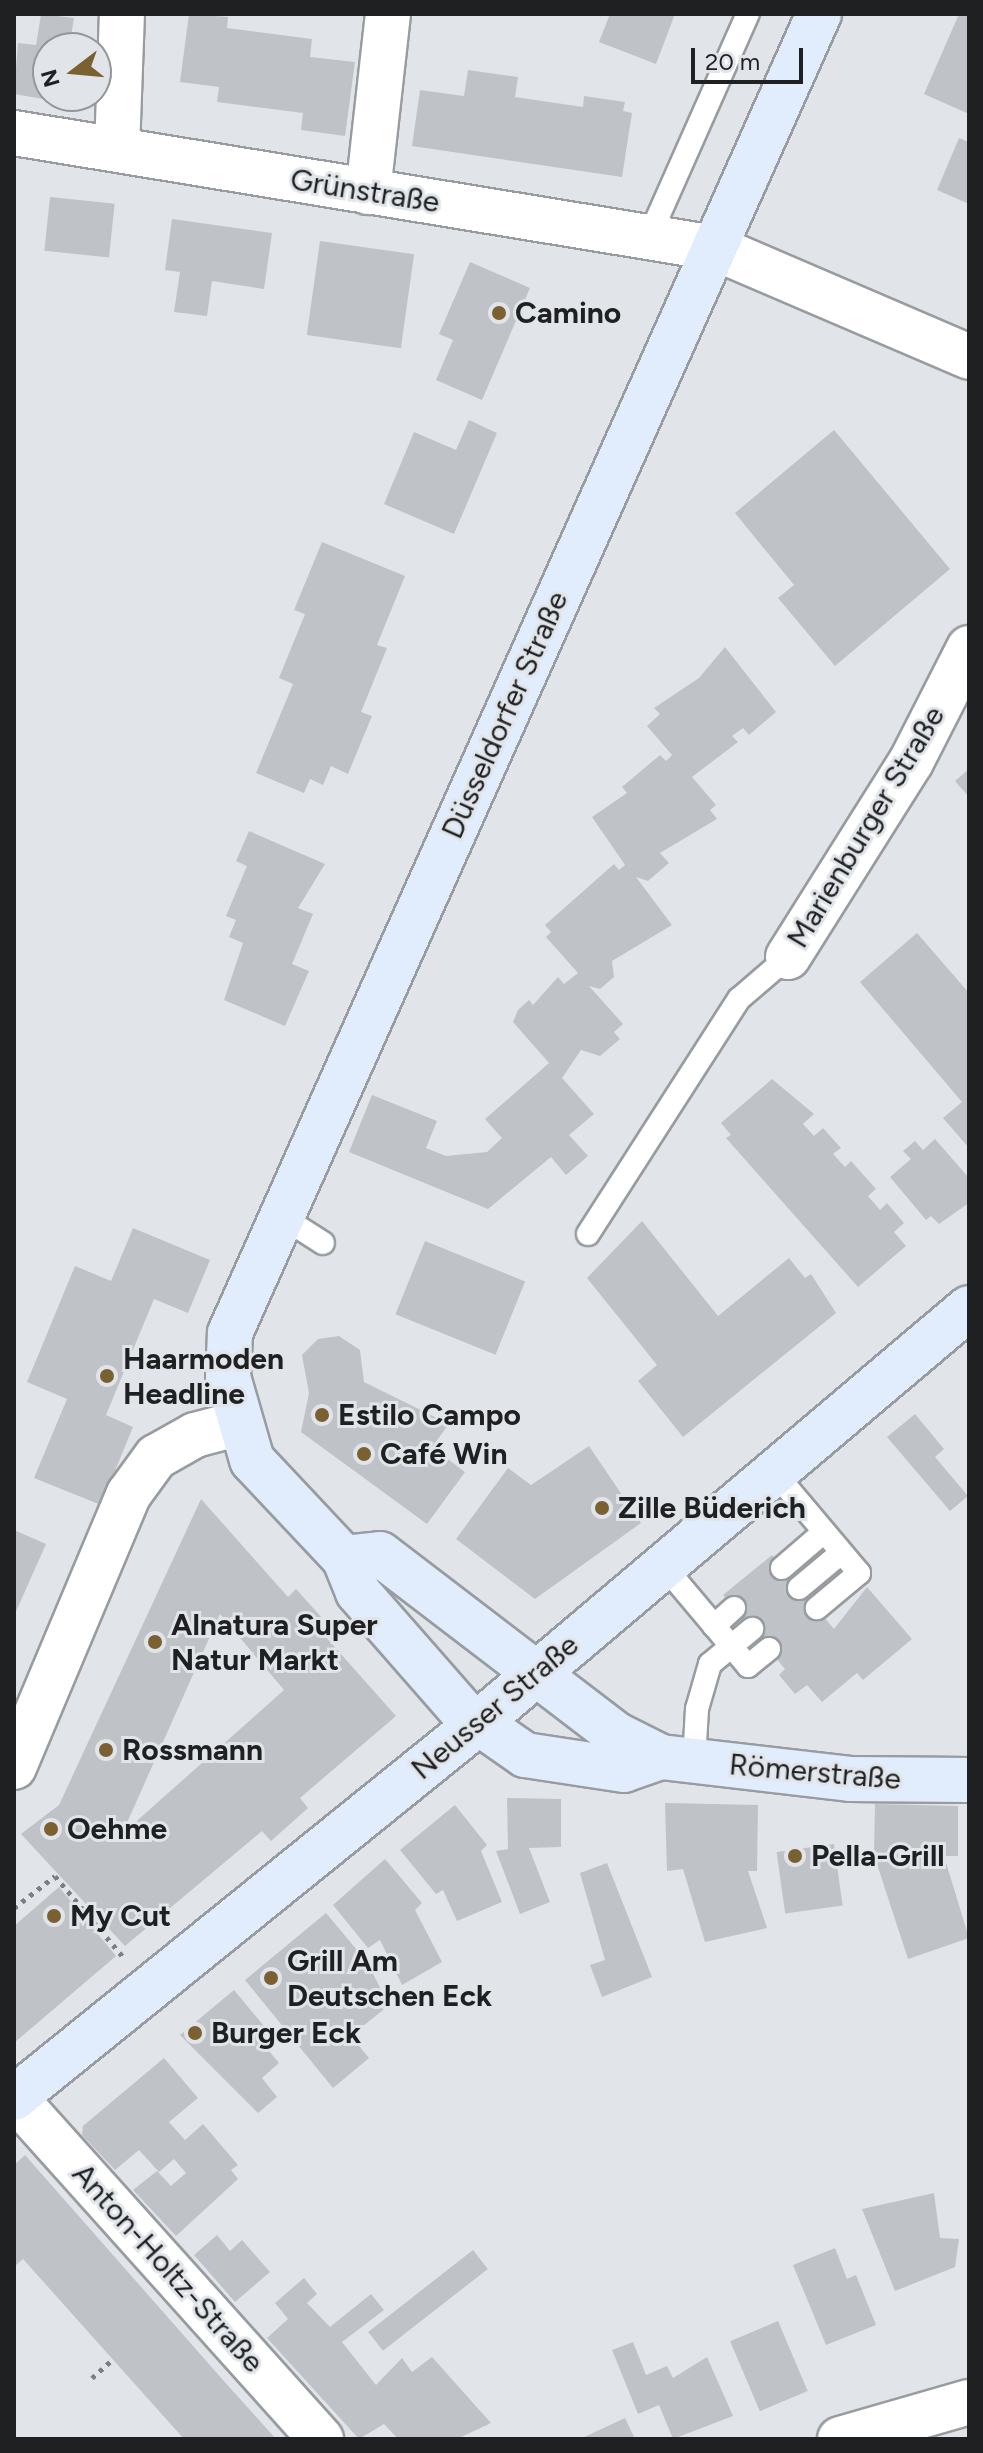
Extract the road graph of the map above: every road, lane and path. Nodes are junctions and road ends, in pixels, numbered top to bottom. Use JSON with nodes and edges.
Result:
{"nodes":[{"id":1,"x":122,"y":14,"type":"edge"},
{"id":2,"x":388,"y":14,"type":"edge"},
{"id":3,"x":748,"y":14,"type":"edge"},
{"id":4,"x":819,"y":14,"type":"edge"},
{"id":5,"x":14,"y":133,"type":"edge"},
{"id":6,"x":117,"y":149,"type":"junction"},
{"id":7,"x":368,"y":192,"type":"junction"},
{"id":8,"x":649,"y":237,"type":"junction"},
{"id":9,"x":715,"y":248,"type":"junction"},
{"id":10,"x":969,"y":357,"type":"edge"},
{"id":11,"x":969,"y":648,"type":"edge"},
{"id":12,"x":788,"y":957,"type":"joint"},
{"id":13,"x":279,"y":1215,"type":"junction"},
{"id":14,"x":588,"y":1234,"type":"dead end"},
{"id":15,"x":323,"y":1243,"type":"dead end"},
{"id":16,"x":969,"y":1308,"type":"edge"},
{"id":17,"x":237,"y":1424,"type":"junction"},
{"id":18,"x":774,"y":1472,"type":"junction"},
{"id":19,"x":824,"y":1532,"type":"junction"},
{"id":20,"x":841,"y":1553,"type":"junction"},
{"id":21,"x":344,"y":1558,"type":"junction"},
{"id":22,"x":663,"y":1565,"type":"junction"},
{"id":23,"x":782,"y":1568,"type":"dead end"},
{"id":24,"x":799,"y":1588,"type":"dead end"},
{"id":25,"x":734,"y":1608,"type":"dead end"},
{"id":26,"x":817,"y":1608,"type":"dead end"},
{"id":27,"x":714,"y":1626,"type":"junction"},
{"id":28,"x":752,"y":1629,"type":"dead end"},
{"id":29,"x":731,"y":1646,"type":"junction"},
{"id":30,"x":769,"y":1649,"type":"dead end"},
{"id":31,"x":535,"y":1673,"type":"junction"},
{"id":32,"x":477,"y":1724,"type":"junction"},
{"id":33,"x":677,"y":1759,"type":"junction"},
{"id":34,"x":14,"y":1767,"type":"edge"},
{"id":35,"x":969,"y":1780,"type":"edge"},
{"id":36,"x":14,"y":1908,"type":"edge"},
{"id":37,"x":152,"y":1991,"type":"junction"},
{"id":38,"x":14,"y":2098,"type":"edge"},
{"id":39,"x":112,"y":2360,"type":"dead end"},
{"id":40,"x":92,"y":2378,"type":"dead end"},
{"id":41,"x":969,"y":2402,"type":"edge"},
{"id":42,"x":321,"y":2439,"type":"edge"},
{"id":43,"x":840,"y":2439,"type":"edge"}],
"edges":[{"from":1,"to":6,"type":"street"},
{"from":2,"to":7,"type":"street"},
{"from":3,"to":8,"type":"lane"},
{"from":4,"to":9,"type":"main road","name":"Düsseldorfer Straße"},
{"from":5,"to":6,"type":"street","name":"Grünstraße"},
{"from":6,"to":7,"type":"street","name":"Grünstraße"},
{"from":7,"to":8,"type":"street","name":"Grünstraße"},
{"from":8,"to":9,"type":"street","name":"Grünstraße"},
{"from":9,"to":10,"type":"street"},
{"from":9,"to":13,"type":"main road","name":"Düsseldorfer Straße"},
{"from":11,"to":12,"type":"street","name":"Marienburger Straße"},
{"from":12,"to":14,"type":"lane","name":"Marienburger Straße"},
{"from":13,"to":15,"type":"lane"},
{"from":13,"to":17,"type":"main road","name":"Düsseldorfer Straße"},
{"from":16,"to":18,"type":"main road","name":"Neusser Straße"},
{"from":17,"to":21,"type":"main road","name":"Düsseldorfer Straße"},
{"from":17,"to":34,"type":"street"},
{"from":18,"to":19,"type":"lane"},
{"from":18,"to":22,"type":"main road","name":"Neusser Straße"},
{"from":19,"to":20,"type":"lane"},
{"from":19,"to":23,"type":"lane"},
{"from":20,"to":24,"type":"lane"},
{"from":20,"to":26,"type":"lane"},
{"from":21,"to":31,"type":"main road"},
{"from":21,"to":32,"type":"main road","name":"Düsseldorfer Straße"},
{"from":22,"to":27,"type":"lane"},
{"from":22,"to":31,"type":"main road","name":"Neusser Straße"},
{"from":25,"to":27,"type":"lane"},
{"from":27,"to":29,"type":"lane"},
{"from":28,"to":29,"type":"lane"},
{"from":29,"to":30,"type":"lane"},
{"from":29,"to":33,"type":"lane"},
{"from":31,"to":32,"type":"main road","name":"Neusser Straße"},
{"from":31,"to":33,"type":"main road","name":"Römerstraße"},
{"from":32,"to":33,"type":"main road","name":"Römerstraße"},
{"from":32,"to":37,"type":"main road","name":"Neusser Straße"},
{"from":33,"to":35,"type":"main road","name":"Römerstraße"},
{"from":36,"to":37,"type":"path"},
{"from":37,"to":38,"type":"main road","name":"Neusser Straße"},
{"from":38,"to":42,"type":"street","name":"Anton-Holtz-Straße"},
{"from":39,"to":40,"type":"path"},
{"from":41,"to":43,"type":"street"}]}
